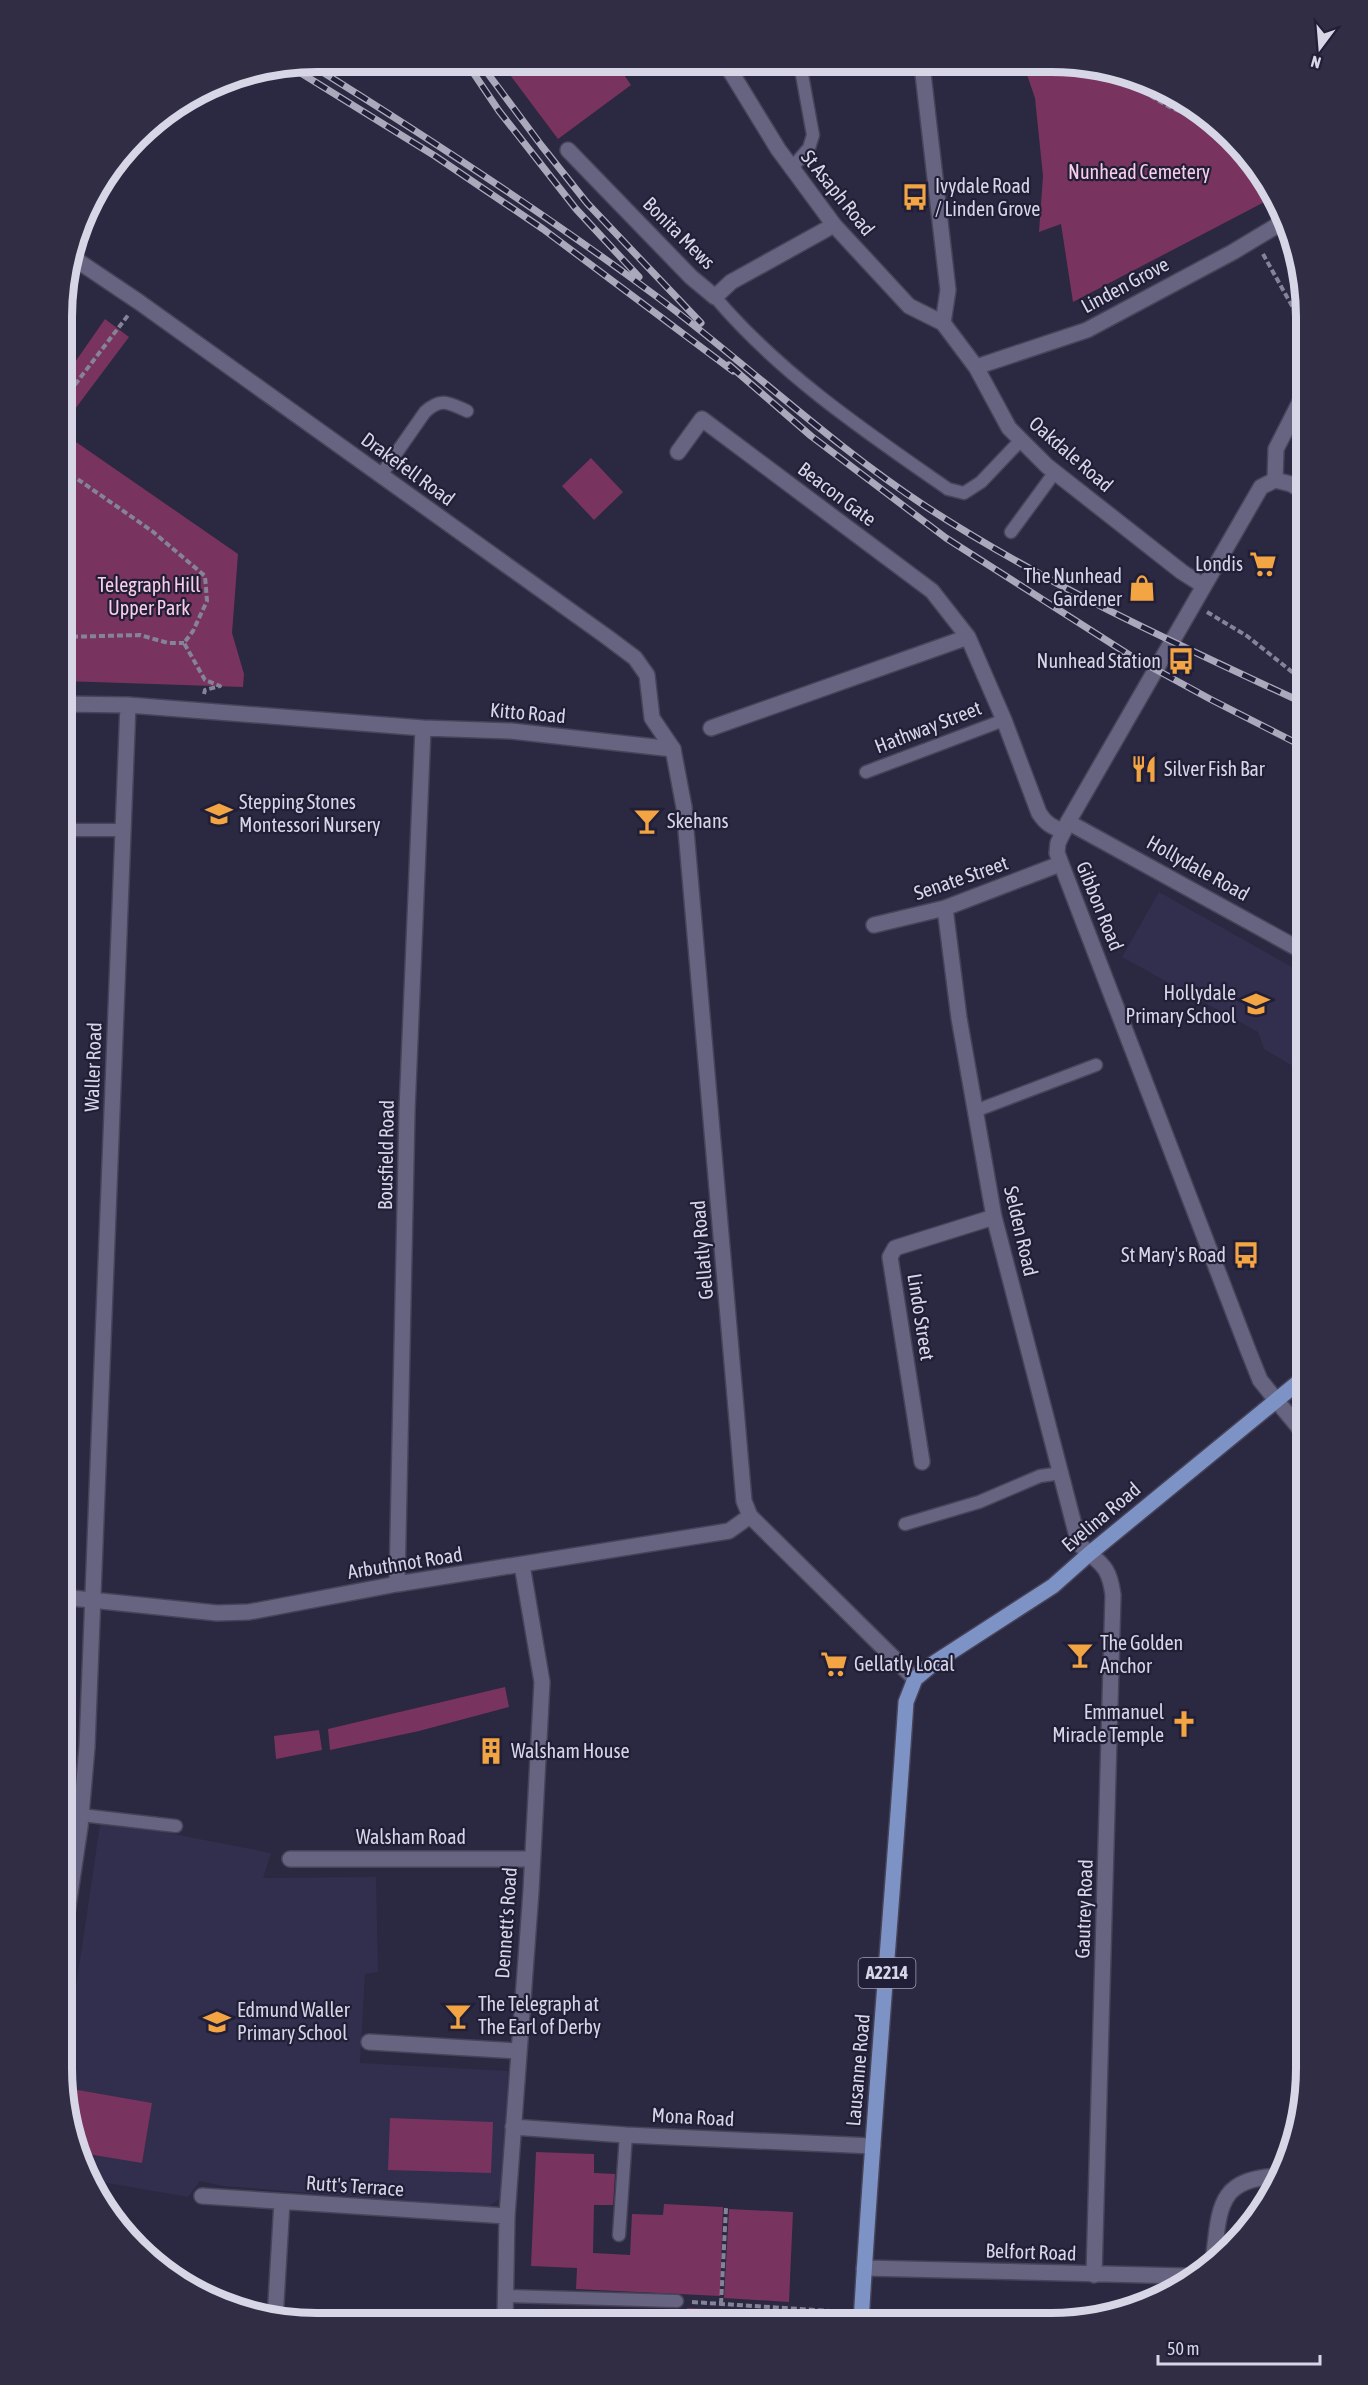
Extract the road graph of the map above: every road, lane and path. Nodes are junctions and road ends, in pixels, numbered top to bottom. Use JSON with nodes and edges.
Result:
{"nodes":[{"id":1,"x":731,"y":72,"type":"edge"},
{"id":2,"x":801,"y":72,"type":"edge"},
{"id":3,"x":923,"y":72,"type":"edge"},
{"id":4,"x":1143,"y":90,"type":"edge"},
{"id":5,"x":1189,"y":114,"type":"edge"},
{"id":6,"x":568,"y":150,"type":"dead end"},
{"id":7,"x":791,"y":169,"type":"junction"},
{"id":8,"x":834,"y":225,"type":"junction"},
{"id":9,"x":1278,"y":225,"type":"edge"},
{"id":10,"x":1262,"y":254,"type":"dead end"},
{"id":11,"x":78,"y":261,"type":"edge"},
{"id":12,"x":715,"y":297,"type":"junction"},
{"id":13,"x":139,"y":302,"type":"junction"},
{"id":14,"x":1296,"y":313,"type":"edge"},
{"id":15,"x":943,"y":323,"type":"junction"},
{"id":16,"x":976,"y":368,"type":"junction"},
{"id":17,"x":72,"y":388,"type":"edge"},
{"id":18,"x":1296,"y":410,"type":"edge"},
{"id":19,"x":467,"y":411,"type":"dead end"},
{"id":20,"x":1021,"y":440,"type":"junction"},
{"id":21,"x":678,"y":452,"type":"dead end"},
{"id":22,"x":1055,"y":472,"type":"junction"},
{"id":23,"x":72,"y":475,"type":"edge"},
{"id":24,"x":381,"y":475,"type":"junction"},
{"id":25,"x":1275,"y":480,"type":"junction"},
{"id":26,"x":1296,"y":487,"type":"edge"},
{"id":27,"x":1011,"y":532,"type":"dead end"},
{"id":28,"x":1204,"y":586,"type":"junction"},
{"id":29,"x":1206,"y":611,"type":"dead end"},
{"id":30,"x":72,"y":637,"type":"edge"},
{"id":31,"x":968,"y":637,"type":"junction"},
{"id":32,"x":184,"y":644,"type":"junction"},
{"id":33,"x":1296,"y":675,"type":"edge"},
{"id":34,"x":72,"y":704,"type":"edge"},
{"id":35,"x":128,"y":705,"type":"junction"},
{"id":36,"x":203,"y":712,"type":"junction"},
{"id":37,"x":1004,"y":720,"type":"junction"},
{"id":38,"x":423,"y":728,"type":"junction"},
{"id":39,"x":711,"y":728,"type":"dead end"},
{"id":40,"x":673,"y":749,"type":"junction"},
{"id":41,"x":866,"y":772,"type":"dead end"},
{"id":42,"x":1066,"y":826,"type":"junction"},
{"id":43,"x":72,"y":830,"type":"edge"},
{"id":44,"x":123,"y":830,"type":"junction"},
{"id":45,"x":1060,"y":864,"type":"junction"},
{"id":46,"x":945,"y":908,"type":"junction"},
{"id":47,"x":874,"y":925,"type":"dead end"},
{"id":48,"x":1296,"y":948,"type":"edge"},
{"id":49,"x":1096,"y":1065,"type":"dead end"},
{"id":50,"x":975,"y":1111,"type":"junction"},
{"id":51,"x":994,"y":1217,"type":"junction"},
{"id":52,"x":1296,"y":1384,"type":"edge"},
{"id":53,"x":1276,"y":1400,"type":"junction"},
{"id":54,"x":1296,"y":1424,"type":"edge"},
{"id":55,"x":922,"y":1462,"type":"dead end"},
{"id":56,"x":1062,"y":1473,"type":"junction"},
{"id":57,"x":750,"y":1516,"type":"junction"},
{"id":58,"x":905,"y":1524,"type":"dead end"},
{"id":59,"x":1089,"y":1554,"type":"junction"},
{"id":60,"x":522,"y":1565,"type":"junction"},
{"id":61,"x":397,"y":1584,"type":"junction"},
{"id":62,"x":72,"y":1599,"type":"edge"},
{"id":63,"x":93,"y":1601,"type":"junction"},
{"id":64,"x":915,"y":1679,"type":"junction"},
{"id":65,"x":81,"y":1815,"type":"junction"},
{"id":66,"x":176,"y":1826,"type":"dead end"},
{"id":67,"x":290,"y":1858,"type":"dead end"},
{"id":68,"x":532,"y":1859,"type":"junction"},
{"id":69,"x":72,"y":1878,"type":"edge"},
{"id":70,"x":369,"y":2042,"type":"dead end"},
{"id":71,"x":518,"y":2051,"type":"junction"},
{"id":72,"x":513,"y":2127,"type":"junction"},
{"id":73,"x":626,"y":2135,"type":"junction"},
{"id":74,"x":873,"y":2146,"type":"junction"},
{"id":75,"x":1271,"y":2177,"type":"edge"},
{"id":76,"x":202,"y":2196,"type":"dead end"},
{"id":77,"x":282,"y":2202,"type":"junction"},
{"id":78,"x":726,"y":2208,"type":"dead end"},
{"id":79,"x":507,"y":2216,"type":"junction"},
{"id":80,"x":619,"y":2235,"type":"dead end"},
{"id":81,"x":1214,"y":2251,"type":"edge"},
{"id":82,"x":864,"y":2268,"type":"junction"},
{"id":83,"x":1094,"y":2275,"type":"junction"},
{"id":84,"x":1181,"y":2276,"type":"edge"},
{"id":85,"x":505,"y":2296,"type":"junction"},
{"id":86,"x":676,"y":2301,"type":"joint"},
{"id":87,"x":721,"y":2304,"type":"junction"},
{"id":88,"x":276,"y":2309,"type":"edge"},
{"id":89,"x":505,"y":2313,"type":"edge"},
{"id":90,"x":812,"y":2313,"type":"edge"},
{"id":91,"x":862,"y":2313,"type":"edge"}],
"edges":[{"from":1,"to":7,"type":"street","name":"St Asaph Road"},
{"from":2,"to":7,"type":"lane"},
{"from":3,"to":15,"type":"street"},
{"from":4,"to":5,"type":"path"},
{"from":6,"to":12,"type":"street","name":"Bonita Mews"},
{"from":7,"to":8,"type":"street","name":"St Asaph Road"},
{"from":8,"to":12,"type":"street","name":"Bonita Mews"},
{"from":8,"to":15,"type":"street","name":"St Asaph Road"},
{"from":9,"to":16,"type":"street","name":"Linden Grove"},
{"from":10,"to":14,"type":"path"},
{"from":11,"to":13,"type":"street","name":"Drakefell Road"},
{"from":12,"to":20,"type":"lane"},
{"from":13,"to":17,"type":"path"},
{"from":13,"to":24,"type":"street","name":"Drakefell Road"},
{"from":15,"to":16,"type":"street","name":"Oakdale Road"},
{"from":16,"to":20,"type":"street","name":"Oakdale Road"},
{"from":18,"to":25,"type":"street"},
{"from":19,"to":24,"type":"lane"},
{"from":20,"to":22,"type":"street","name":"Oakdale Road"},
{"from":21,"to":31,"type":"street","name":"Beacon Gate"},
{"from":22,"to":27,"type":"lane"},
{"from":22,"to":28,"type":"street","name":"Oakdale Road"},
{"from":23,"to":32,"type":"path"},
{"from":24,"to":40,"type":"street","name":"Drakefell Road"},
{"from":25,"to":26,"type":"street"},
{"from":25,"to":28,"type":"street","name":"Gibbon Road"},
{"from":28,"to":42,"type":"street","name":"Gibbon Road"},
{"from":29,"to":33,"type":"path"},
{"from":30,"to":32,"type":"path"},
{"from":31,"to":37,"type":"street","name":"Hollydale Road"},
{"from":31,"to":39,"type":"street"},
{"from":32,"to":36,"type":"path"},
{"from":34,"to":35,"type":"street","name":"Kitto Road"},
{"from":35,"to":36,"type":"street","name":"Kitto Road"},
{"from":35,"to":44,"type":"street","name":"Waller Road"},
{"from":36,"to":38,"type":"street","name":"Kitto Road"},
{"from":37,"to":41,"type":"lane","name":"Hathway Street"},
{"from":37,"to":42,"type":"street","name":"Hollydale Road"},
{"from":38,"to":40,"type":"street","name":"Kitto Road"},
{"from":38,"to":61,"type":"street","name":"Bousfield Road"},
{"from":40,"to":57,"type":"street","name":"Gellatly Road"},
{"from":42,"to":45,"type":"street","name":"Gibbon Road"},
{"from":42,"to":48,"type":"street","name":"Hollydale Road"},
{"from":43,"to":44,"type":"lane"},
{"from":44,"to":63,"type":"street","name":"Waller Road"},
{"from":45,"to":46,"type":"street","name":"Senate Street"},
{"from":45,"to":53,"type":"street","name":"Gibbon Road"},
{"from":46,"to":47,"type":"street","name":"Senate Street"},
{"from":46,"to":50,"type":"street","name":"Selden Road"},
{"from":49,"to":50,"type":"lane"},
{"from":50,"to":51,"type":"street","name":"Selden Road"},
{"from":51,"to":55,"type":"street","name":"Lindo Street"},
{"from":51,"to":56,"type":"street","name":"Selden Road"},
{"from":52,"to":53,"type":"main road","name":"Evelina Road"},
{"from":53,"to":54,"type":"street"},
{"from":53,"to":59,"type":"main road","name":"Evelina Road"},
{"from":56,"to":58,"type":"lane"},
{"from":56,"to":59,"type":"street","name":"Selden Road"},
{"from":57,"to":60,"type":"street","name":"Arbuthnot Road"},
{"from":57,"to":64,"type":"street"},
{"from":59,"to":64,"type":"main road","name":"Evelina Road"},
{"from":59,"to":83,"type":"street","name":"Gautrey Road"},
{"from":60,"to":61,"type":"street","name":"Arbuthnot Road"},
{"from":60,"to":68,"type":"street","name":"Dennett's Road"},
{"from":61,"to":63,"type":"street","name":"Arbuthnot Road"},
{"from":62,"to":63,"type":"street","name":"Arbuthnot Road"},
{"from":63,"to":65,"type":"street","name":"Waller Road"},
{"from":64,"to":74,"type":"main road","name":"Lausanne Road","number":"A2214"},
{"from":65,"to":66,"type":"lane"},
{"from":65,"to":69,"type":"street","name":"Waller Road"},
{"from":67,"to":68,"type":"street","name":"Walsham Road"},
{"from":68,"to":71,"type":"street","name":"Dennett's Road"},
{"from":70,"to":71,"type":"street"},
{"from":71,"to":72,"type":"street","name":"Dennett's Road"},
{"from":72,"to":73,"type":"street","name":"Mona Road"},
{"from":72,"to":79,"type":"street","name":"Dennett's Road"},
{"from":73,"to":74,"type":"street","name":"Mona Road"},
{"from":73,"to":80,"type":"lane"},
{"from":74,"to":82,"type":"main road","name":"Lausanne Road","number":"A2214"},
{"from":75,"to":81,"type":"street"},
{"from":76,"to":77,"type":"street","name":"Rutt's Terrace"},
{"from":77,"to":79,"type":"street","name":"Rutt's Terrace"},
{"from":77,"to":88,"type":"street"},
{"from":78,"to":87,"type":"path"},
{"from":79,"to":85,"type":"street","name":"Dennett's Road"},
{"from":82,"to":83,"type":"street","name":"Belfort Road"},
{"from":82,"to":91,"type":"main road","name":"Lausanne Road","number":"A2214"},
{"from":83,"to":84,"type":"street","name":"Belfort Road"},
{"from":85,"to":86,"type":"lane"},
{"from":85,"to":89,"type":"street","name":"Dennett's Road"},
{"from":86,"to":87,"type":"path"},
{"from":87,"to":90,"type":"path"}]}
